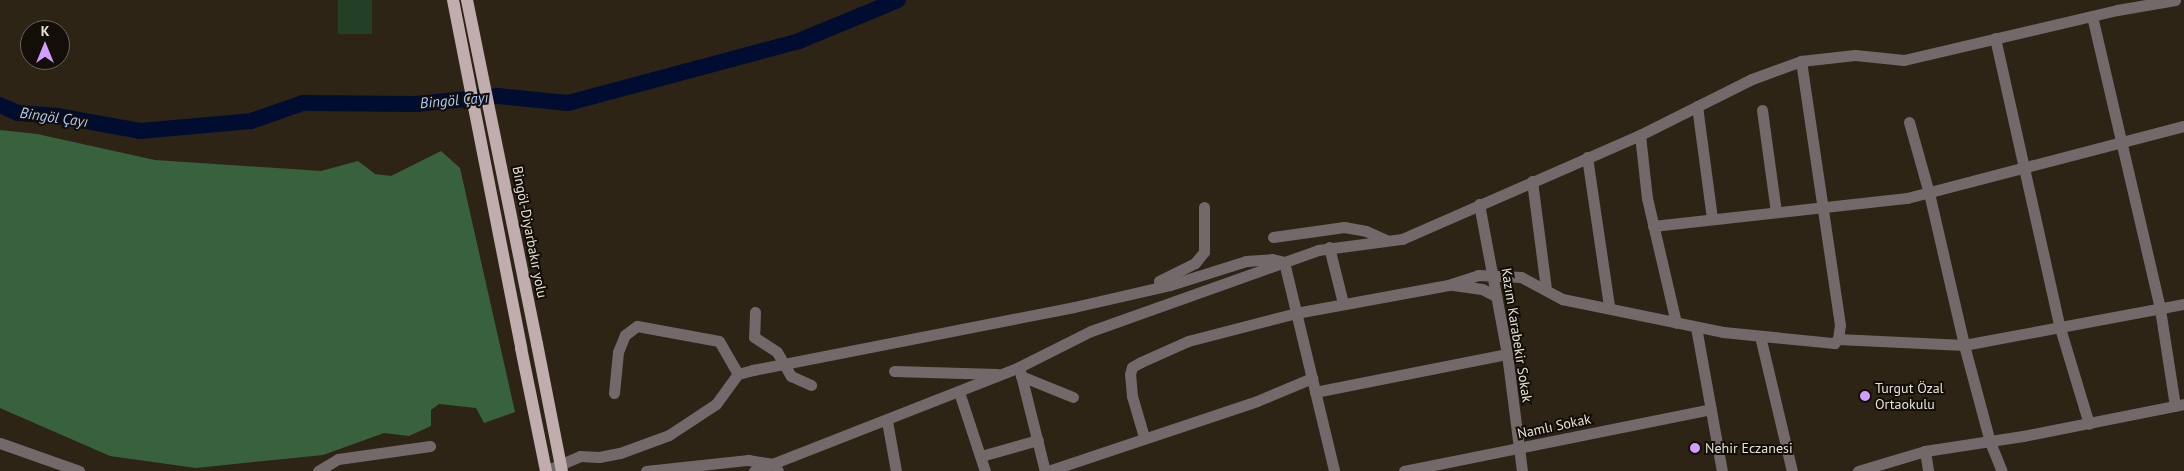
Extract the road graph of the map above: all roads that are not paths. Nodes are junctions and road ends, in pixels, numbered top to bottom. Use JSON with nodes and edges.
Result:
{"nodes":[{"id":1,"x":453,"y":0,"type":"edge"},
{"id":2,"x":467,"y":0,"type":"edge"},
{"id":3,"x":2175,"y":0,"type":"edge"},
{"id":4,"x":2092,"y":16,"type":"junction"},
{"id":5,"x":1996,"y":38,"type":"junction"},
{"id":6,"x":1801,"y":61,"type":"junction"},
{"id":7,"x":1697,"y":106,"type":"junction"},
{"id":8,"x":1762,"y":110,"type":"dead end"},
{"id":9,"x":1909,"y":122,"type":"dead end"},
{"id":10,"x":2184,"y":126,"type":"edge"},
{"id":11,"x":1640,"y":134,"type":"junction"},
{"id":12,"x":2121,"y":142,"type":"junction"},
{"id":13,"x":1587,"y":157,"type":"junction"},
{"id":14,"x":2025,"y":168,"type":"junction"},
{"id":15,"x":1532,"y":181,"type":"junction"},
{"id":16,"x":1929,"y":193,"type":"junction"},
{"id":17,"x":1479,"y":204,"type":"junction"},
{"id":18,"x":1204,"y":207,"type":"dead end"},
{"id":19,"x":1825,"y":207,"type":"junction"},
{"id":20,"x":1776,"y":212,"type":"junction"},
{"id":21,"x":1712,"y":220,"type":"junction"},
{"id":22,"x":1653,"y":226,"type":"junction"},
{"id":23,"x":1273,"y":236,"type":"dead end"},
{"id":24,"x":1389,"y":241,"type":"junction"},
{"id":25,"x":1330,"y":247,"type":"junction"},
{"id":26,"x":1284,"y":262,"type":"junction"},
{"id":27,"x":1492,"y":274,"type":"junction"},
{"id":28,"x":1448,"y":284,"type":"junction"},
{"id":29,"x":1546,"y":289,"type":"junction"},
{"id":30,"x":1132,"y":292,"type":"junction"},
{"id":31,"x":1496,"y":296,"type":"junction"},
{"id":32,"x":1343,"y":304,"type":"junction"},
{"id":33,"x":2184,"y":304,"type":"edge"},
{"id":34,"x":1609,"y":306,"type":"junction"},
{"id":35,"x":2160,"y":309,"type":"junction"},
{"id":36,"x":755,"y":312,"type":"dead end"},
{"id":37,"x":1296,"y":313,"type":"junction"},
{"id":38,"x":1676,"y":323,"type":"junction"},
{"id":39,"x":1696,"y":327,"type":"junction"},
{"id":40,"x":2060,"y":328,"type":"junction"},
{"id":41,"x":1760,"y":336,"type":"junction"},
{"id":42,"x":1838,"y":339,"type":"junction"},
{"id":43,"x":1964,"y":345,"type":"junction"},
{"id":44,"x":1507,"y":354,"type":"junction"},
{"id":45,"x":782,"y":365,"type":"junction"},
{"id":46,"x":894,"y":371,"type":"dead end"},
{"id":47,"x":1020,"y":372,"type":"junction"},
{"id":48,"x":738,"y":374,"type":"junction"},
{"id":49,"x":1002,"y":374,"type":"junction"},
{"id":50,"x":1312,"y":378,"type":"junction"},
{"id":51,"x":811,"y":385,"type":"dead end"},
{"id":52,"x":959,"y":392,"type":"junction"},
{"id":53,"x":1315,"y":392,"type":"junction"},
{"id":54,"x":614,"y":393,"type":"dead end"},
{"id":55,"x":1073,"y":397,"type":"dead end"},
{"id":56,"x":2179,"y":405,"type":"edge"},
{"id":57,"x":1711,"y":409,"type":"junction"},
{"id":58,"x":887,"y":421,"type":"junction"},
{"id":59,"x":2089,"y":424,"type":"junction"},
{"id":60,"x":1144,"y":437,"type":"junction"},
{"id":61,"x":1038,"y":440,"type":"junction"},
{"id":62,"x":1990,"y":442,"type":"junction"},
{"id":63,"x":0,"y":443,"type":"edge"},
{"id":64,"x":430,"y":446,"type":"dead end"},
{"id":65,"x":1518,"y":449,"type":"junction"},
{"id":66,"x":1925,"y":451,"type":"junction"},
{"id":67,"x":981,"y":456,"type":"junction"},
{"id":68,"x":776,"y":467,"type":"edge"},
{"id":69,"x":79,"y":471,"type":"edge"},
{"id":70,"x":318,"y":471,"type":"edge"},
{"id":71,"x":322,"y":471,"type":"edge"},
{"id":72,"x":328,"y":471,"type":"edge"},
{"id":73,"x":545,"y":471,"type":"edge"},
{"id":74,"x":562,"y":471,"type":"edge"},
{"id":75,"x":646,"y":471,"type":"edge"},
{"id":76,"x":754,"y":471,"type":"edge"},
{"id":77,"x":896,"y":471,"type":"edge"},
{"id":78,"x":985,"y":471,"type":"edge"},
{"id":79,"x":1046,"y":471,"type":"edge"},
{"id":80,"x":1334,"y":471,"type":"edge"},
{"id":81,"x":1404,"y":471,"type":"edge"},
{"id":82,"x":1522,"y":471,"type":"edge"},
{"id":83,"x":1722,"y":471,"type":"edge"},
{"id":84,"x":1792,"y":471,"type":"edge"},
{"id":85,"x":1858,"y":471,"type":"edge"},
{"id":86,"x":1928,"y":471,"type":"edge"},
{"id":87,"x":2002,"y":471,"type":"edge"}],
"edges":[{"from":1,"to":73,"type":"main road","bridge":true},
{"from":2,"to":74,"type":"main road","name":"Bingöl-Diyarbakır yolu","bridge":true},
{"from":3,"to":4,"type":"street"},
{"from":4,"to":5,"type":"street"},
{"from":4,"to":12,"type":"street"},
{"from":5,"to":6,"type":"street"},
{"from":5,"to":14,"type":"street"},
{"from":6,"to":7,"type":"street"},
{"from":6,"to":19,"type":"street"},
{"from":7,"to":11,"type":"street"},
{"from":7,"to":21,"type":"street"},
{"from":8,"to":20,"type":"street"},
{"from":9,"to":16,"type":"street"},
{"from":10,"to":12,"type":"street"},
{"from":11,"to":13,"type":"street"},
{"from":11,"to":22,"type":"street"},
{"from":12,"to":14,"type":"street"},
{"from":12,"to":35,"type":"street"},
{"from":13,"to":15,"type":"street"},
{"from":13,"to":34,"type":"street"},
{"from":14,"to":16,"type":"street"},
{"from":14,"to":40,"type":"street"},
{"from":15,"to":17,"type":"street"},
{"from":15,"to":29,"type":"street"},
{"from":16,"to":19,"type":"street"},
{"from":16,"to":43,"type":"street"},
{"from":17,"to":24,"type":"street"},
{"from":17,"to":27,"type":"street","name":"Kazım Karabekir Sokak"},
{"from":18,"to":30,"type":"street"},
{"from":19,"to":20,"type":"street"},
{"from":19,"to":42,"type":"street"},
{"from":20,"to":21,"type":"street"},
{"from":21,"to":22,"type":"street"},
{"from":22,"to":38,"type":"street"},
{"from":23,"to":24,"type":"street"},
{"from":24,"to":25,"type":"street"},
{"from":25,"to":26,"type":"street"},
{"from":25,"to":32,"type":"street"},
{"from":26,"to":30,"type":"street"},
{"from":26,"to":37,"type":"street"},
{"from":26,"to":47,"type":"street"},
{"from":27,"to":28,"type":"street"},
{"from":27,"to":29,"type":"street"},
{"from":27,"to":31,"type":"street","name":"Kazım Karabekir Sokak"},
{"from":28,"to":31,"type":"street"},
{"from":28,"to":32,"type":"street"},
{"from":29,"to":34,"type":"street"},
{"from":30,"to":45,"type":"street"},
{"from":31,"to":44,"type":"street","name":"Kazım Karabekir Sokak"},
{"from":32,"to":37,"type":"street"},
{"from":33,"to":35,"type":"street"},
{"from":34,"to":38,"type":"street"},
{"from":35,"to":40,"type":"street"},
{"from":35,"to":56,"type":"street"},
{"from":36,"to":45,"type":"street"},
{"from":37,"to":50,"type":"street"},
{"from":37,"to":60,"type":"street"},
{"from":38,"to":39,"type":"street"},
{"from":39,"to":41,"type":"street"},
{"from":39,"to":57,"type":"street"},
{"from":40,"to":43,"type":"street"},
{"from":40,"to":59,"type":"street"},
{"from":41,"to":42,"type":"street"},
{"from":41,"to":84,"type":"street"},
{"from":42,"to":43,"type":"street"},
{"from":43,"to":62,"type":"street"},
{"from":44,"to":53,"type":"street"},
{"from":44,"to":65,"type":"street","name":"Kazım Karabekir Sokak"},
{"from":45,"to":48,"type":"street"},
{"from":45,"to":51,"type":"street"},
{"from":46,"to":49,"type":"street"},
{"from":47,"to":49,"type":"street"},
{"from":47,"to":55,"type":"street"},
{"from":47,"to":61,"type":"street"},
{"from":48,"to":54,"type":"street"},
{"from":48,"to":73,"type":"street"},
{"from":49,"to":52,"type":"street"},
{"from":50,"to":53,"type":"street"},
{"from":50,"to":60,"type":"street"},
{"from":52,"to":58,"type":"street"},
{"from":52,"to":67,"type":"street"},
{"from":53,"to":80,"type":"street"},
{"from":56,"to":59,"type":"street"},
{"from":57,"to":65,"type":"street","name":"Namlı Sokak"},
{"from":57,"to":83,"type":"street"},
{"from":58,"to":68,"type":"street"},
{"from":58,"to":77,"type":"street"},
{"from":59,"to":62,"type":"street"},
{"from":60,"to":79,"type":"street"},
{"from":61,"to":67,"type":"street"},
{"from":61,"to":79,"type":"street"},
{"from":62,"to":66,"type":"street"},
{"from":62,"to":87,"type":"street"},
{"from":63,"to":69,"type":"street"},
{"from":64,"to":70,"type":"street"},
{"from":65,"to":81,"type":"street","name":"Namlı Sokak"},
{"from":65,"to":82,"type":"street","name":"Kazım Karabekir Sokak"},
{"from":66,"to":85,"type":"street"},
{"from":66,"to":86,"type":"street"},
{"from":67,"to":78,"type":"street"},
{"from":68,"to":75,"type":"street"},
{"from":68,"to":76,"type":"street"},
{"from":71,"to":72,"type":"street"}]}
